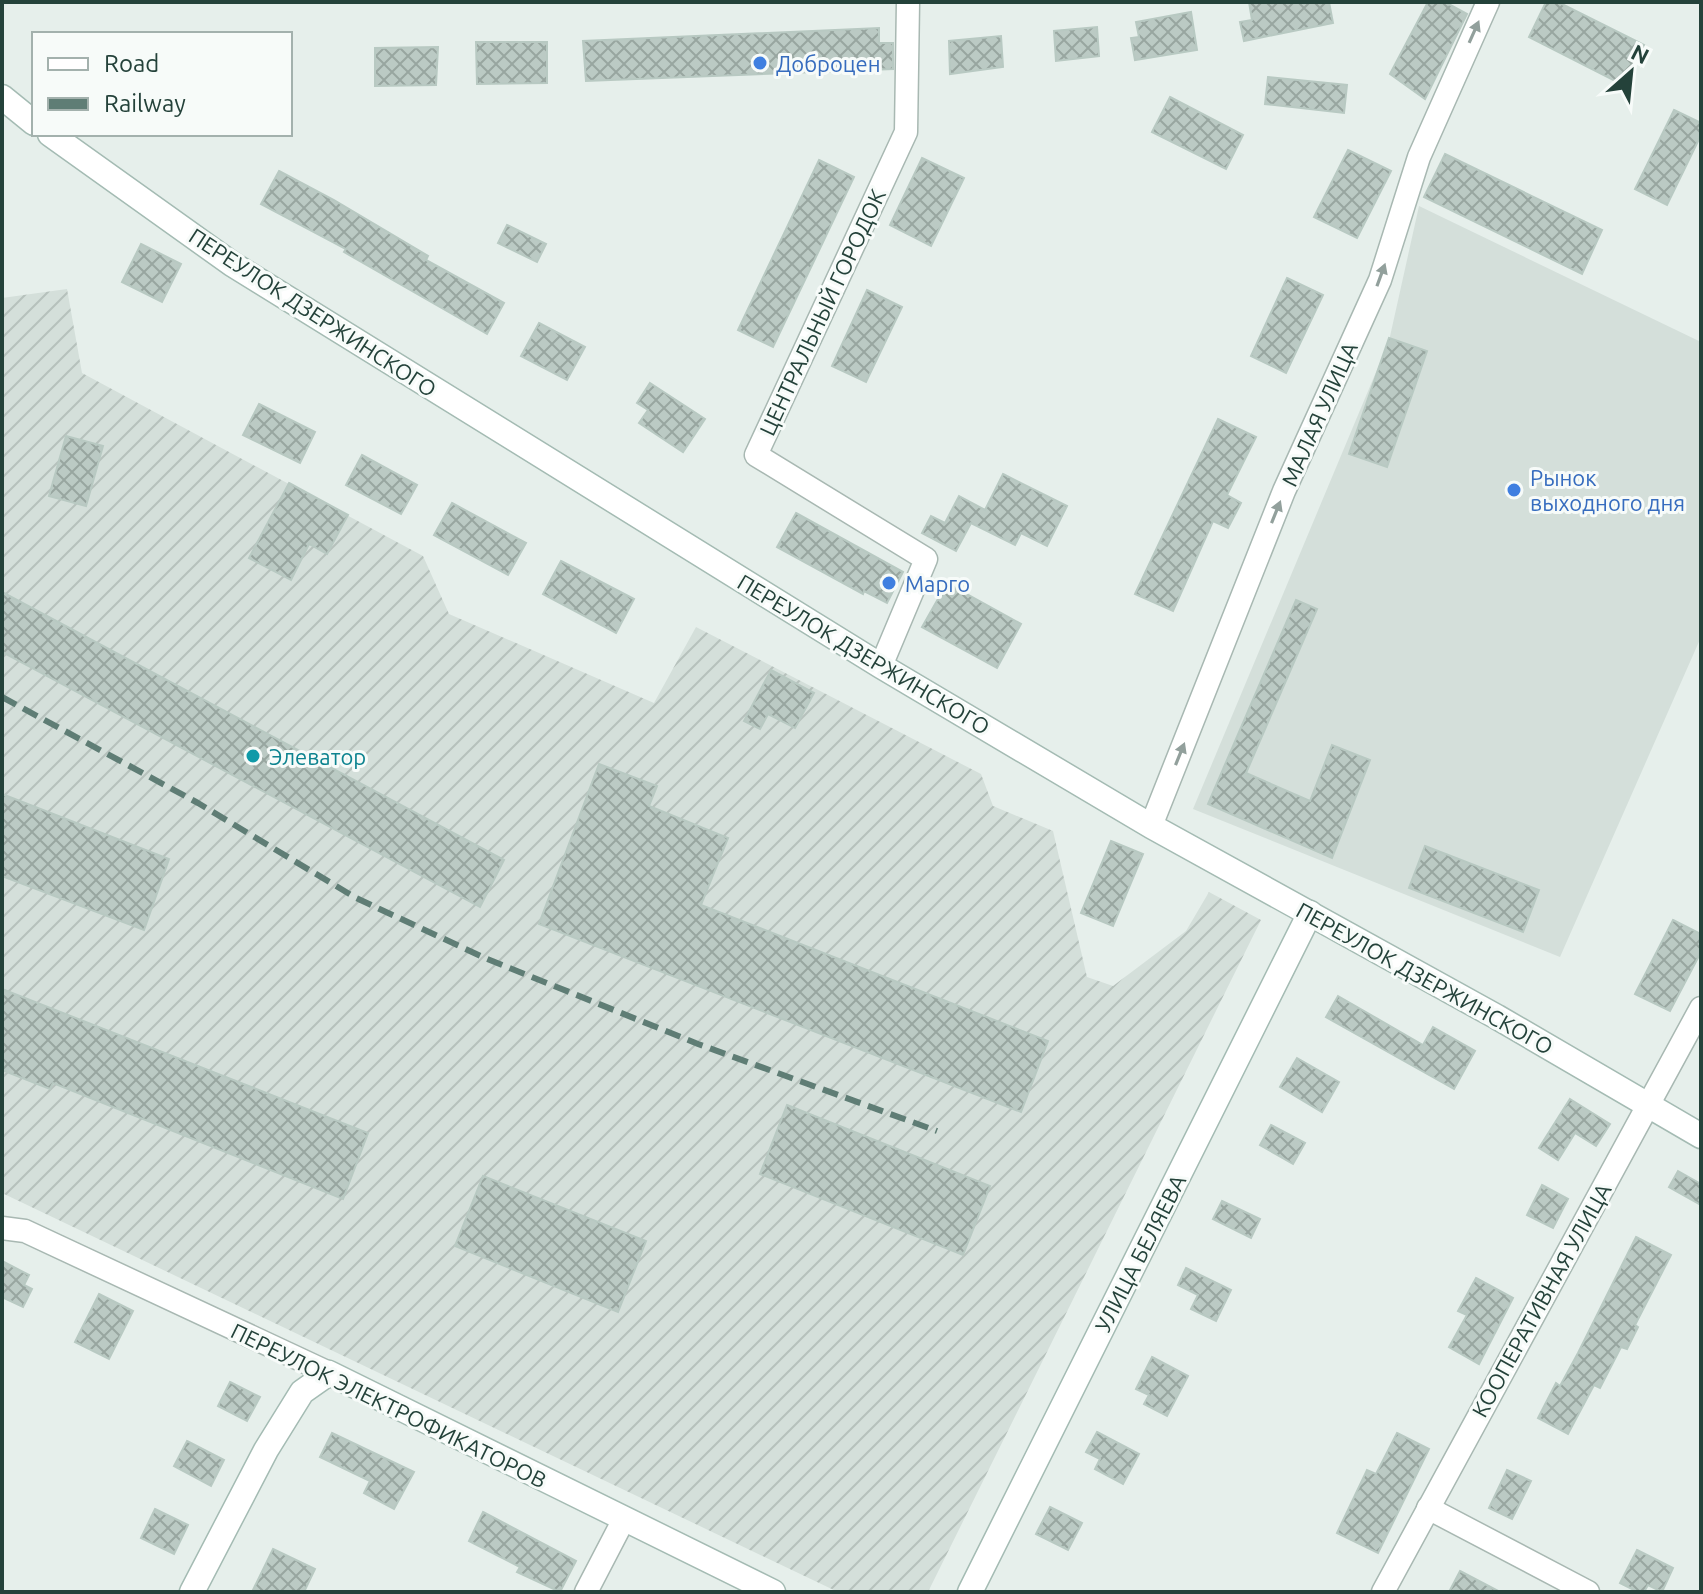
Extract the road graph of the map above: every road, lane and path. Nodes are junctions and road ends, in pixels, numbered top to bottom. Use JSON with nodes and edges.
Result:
{"nodes":[{"id":1,"x":908,"y":2,"type":"edge"},
{"id":2,"x":1488,"y":2,"type":"edge"},
{"id":3,"x":2,"y":97,"type":"edge"},
{"id":4,"x":32,"y":121,"type":"edge"},
{"id":5,"x":53,"y":136,"type":"edge"},
{"id":6,"x":881,"y":666,"type":"junction"},
{"id":7,"x":1151,"y":826,"type":"junction"},
{"id":8,"x":1310,"y":913,"type":"junction"},
{"id":9,"x":1701,"y":1008,"type":"edge"},
{"id":10,"x":1648,"y":1105,"type":"junction"},
{"id":11,"x":1701,"y":1136,"type":"edge"},
{"id":12,"x":2,"y":1228,"type":"edge"},
{"id":13,"x":329,"y":1373,"type":"junction"},
{"id":14,"x":1428,"y":1508,"type":"junction"},
{"id":15,"x":624,"y":1519,"type":"junction"},
{"id":16,"x":192,"y":1592,"type":"edge"},
{"id":17,"x":586,"y":1592,"type":"edge"},
{"id":18,"x":773,"y":1592,"type":"edge"},
{"id":19,"x":970,"y":1592,"type":"edge"},
{"id":20,"x":1383,"y":1592,"type":"edge"},
{"id":21,"x":1588,"y":1592,"type":"edge"}],
"edges":[{"from":1,"to":6,"type":"street","name":"ЦЕНТРАЛЬНЫЙ ГОРОДОК"},
{"from":7,"to":2,"type":"street","name":"МАЛАЯ УЛИЦА","one_way":true},
{"from":3,"to":4,"type":"street"},
{"from":5,"to":6,"type":"street","name":"ПЕРЕУЛОК ДЗЕРЖИНСКОГО"},
{"from":6,"to":7,"type":"street","name":"ПЕРЕУЛОК ДЗЕРЖИНСКОГО"},
{"from":7,"to":8,"type":"street","name":"ПЕРЕУЛОК ДЗЕРЖИНСКОГО"},
{"from":8,"to":10,"type":"street","name":"ПЕРЕУЛОК ДЗЕРЖИНСКОГО"},
{"from":8,"to":19,"type":"street","name":"УЛИЦА БЕЛЯЕВА"},
{"from":9,"to":10,"type":"street","name":"КООПЕРАТИВНАЯ УЛИЦА"},
{"from":10,"to":11,"type":"street","name":"ПЕРЕУЛОК ДЗЕРЖИНСКОГО"},
{"from":10,"to":14,"type":"street","name":"КООПЕРАТИВНАЯ УЛИЦА"},
{"from":12,"to":13,"type":"street","name":"ПЕРЕУЛОК ЭЛЕКТРОФИКАТОРОВ"},
{"from":13,"to":15,"type":"street","name":"ПЕРЕУЛОК ЭЛЕКТРОФИКАТОРОВ"},
{"from":13,"to":16,"type":"street"},
{"from":14,"to":20,"type":"street","name":"КООПЕРАТИВНАЯ УЛИЦА"},
{"from":14,"to":21,"type":"street"},
{"from":15,"to":17,"type":"street"},
{"from":15,"to":18,"type":"street","name":"ПЕРЕУЛОК ЭЛЕКТРОФИКАТОРОВ"}]}
